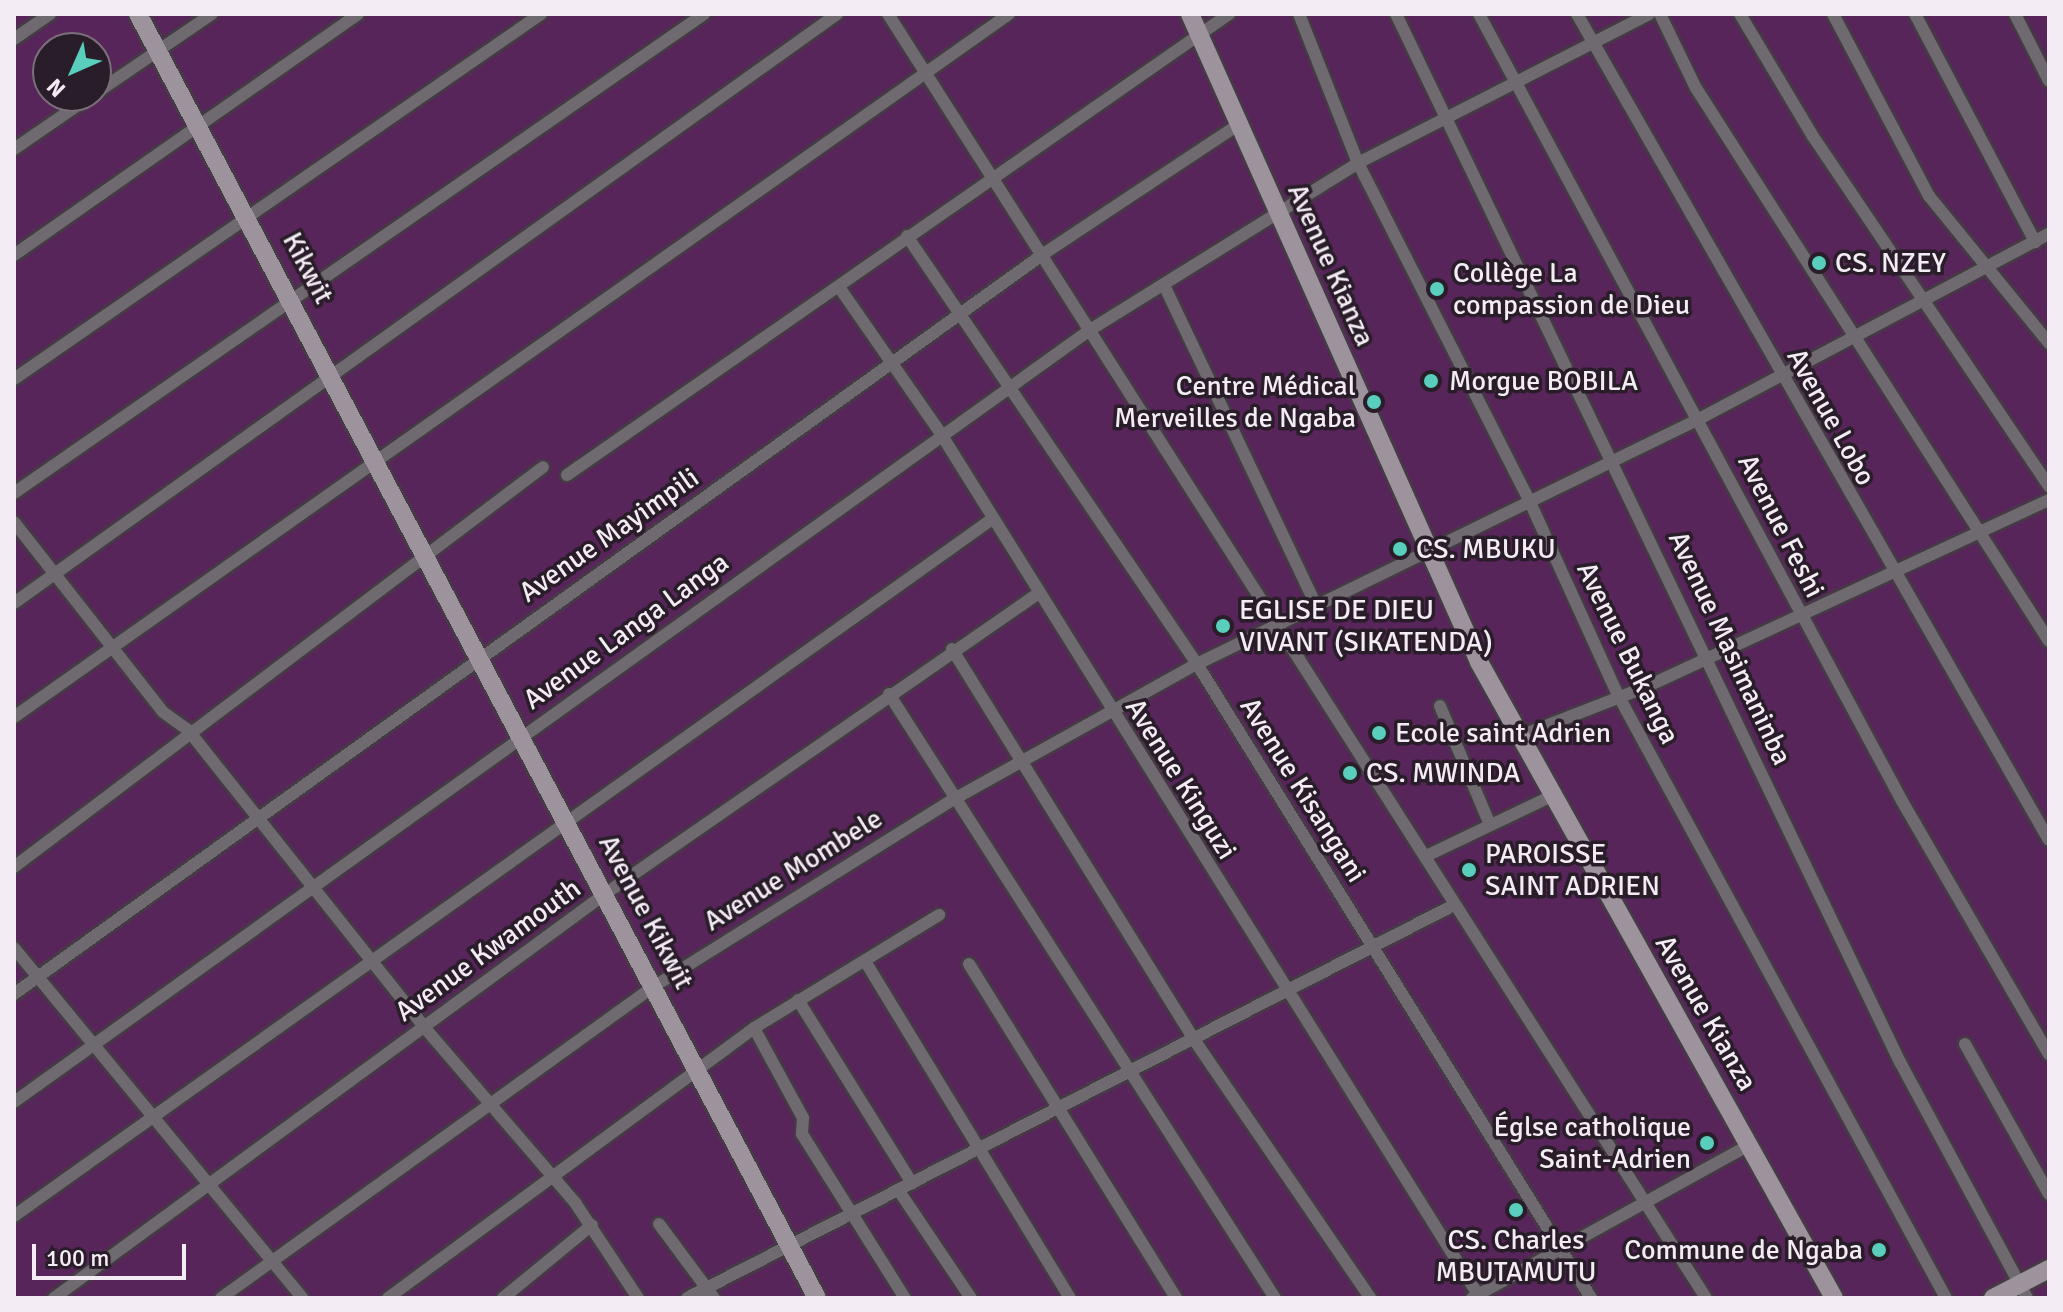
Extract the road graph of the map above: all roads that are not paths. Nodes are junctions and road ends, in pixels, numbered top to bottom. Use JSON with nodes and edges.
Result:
{"nodes":[{"id":1,"x":50,"y":14,"type":"edge"},
{"id":2,"x":138,"y":14,"type":"edge"},
{"id":3,"x":212,"y":14,"type":"edge"},
{"id":4,"x":358,"y":14,"type":"edge"},
{"id":5,"x":541,"y":14,"type":"edge"},
{"id":6,"x":704,"y":14,"type":"edge"},
{"id":7,"x":837,"y":14,"type":"edge"},
{"id":8,"x":888,"y":14,"type":"edge"},
{"id":9,"x":1009,"y":14,"type":"edge"},
{"id":10,"x":1190,"y":14,"type":"edge"},
{"id":11,"x":1229,"y":14,"type":"edge"},
{"id":12,"x":1299,"y":14,"type":"edge"},
{"id":13,"x":1396,"y":14,"type":"edge"},
{"id":14,"x":1479,"y":14,"type":"edge"},
{"id":15,"x":1577,"y":14,"type":"edge"},
{"id":16,"x":1649,"y":14,"type":"edge"},
{"id":17,"x":1660,"y":14,"type":"edge"},
{"id":18,"x":1740,"y":14,"type":"edge"},
{"id":19,"x":1833,"y":14,"type":"edge"},
{"id":20,"x":1915,"y":14,"type":"edge"},
{"id":21,"x":2015,"y":14,"type":"edge"},
{"id":22,"x":1200,"y":37,"type":"junction"},
{"id":23,"x":1590,"y":38,"type":"junction"},
{"id":24,"x":14,"y":39,"type":"edge"},
{"id":25,"x":156,"y":51,"type":"junction"},
{"id":26,"x":925,"y":72,"type":"junction"},
{"id":27,"x":1512,"y":80,"type":"junction"},
{"id":28,"x":2049,"y":81,"type":"edge"},
{"id":29,"x":112,"y":82,"type":"edge"},
{"id":30,"x":68,"y":112,"type":"edge"},
{"id":31,"x":1444,"y":116,"type":"junction"},
{"id":32,"x":197,"y":123,"type":"junction"},
{"id":33,"x":1238,"y":125,"type":"junction"},
{"id":34,"x":14,"y":149,"type":"edge"},
{"id":35,"x":1358,"y":163,"type":"junction"},
{"id":36,"x":992,"y":176,"type":"junction"},
{"id":37,"x":1278,"y":216,"type":"junction"},
{"id":38,"x":250,"y":219,"type":"junction"},
{"id":39,"x":2049,"y":234,"type":"edge"},
{"id":40,"x":907,"y":236,"type":"junction"},
{"id":41,"x":2035,"y":242,"type":"junction"},
{"id":42,"x":14,"y":255,"type":"edge"},
{"id":43,"x":1042,"y":255,"type":"junction"},
{"id":44,"x":1992,"y":268,"type":"junction"},
{"id":45,"x":1164,"y":285,"type":"junction"},
{"id":46,"x":839,"y":287,"type":"junction"},
{"id":47,"x":1929,"y":299,"type":"junction"},
{"id":48,"x":296,"y":303,"type":"junction"},
{"id":49,"x":962,"y":313,"type":"junction"},
{"id":50,"x":1090,"y":330,"type":"junction"},
{"id":51,"x":1858,"y":334,"type":"junction"},
{"id":52,"x":2049,"y":343,"type":"edge"},
{"id":53,"x":894,"y":363,"type":"junction"},
{"id":54,"x":1779,"y":374,"type":"junction"},
{"id":55,"x":333,"y":377,"type":"junction"},
{"id":56,"x":14,"y":379,"type":"edge"},
{"id":57,"x":1010,"y":387,"type":"junction"},
{"id":58,"x":1699,"y":419,"type":"junction"},
{"id":59,"x":941,"y":434,"type":"junction"},
{"id":60,"x":1616,"y":461,"type":"junction"},
{"id":61,"x":378,"y":463,"type":"junction"},
{"id":62,"x":543,"y":467,"type":"dead end"},
{"id":63,"x":567,"y":475,"type":"dead end"},
{"id":64,"x":2049,"y":487,"type":"edge"},
{"id":65,"x":14,"y":493,"type":"edge"},
{"id":66,"x":1529,"y":500,"type":"junction"},
{"id":67,"x":2049,"y":500,"type":"edge"},
{"id":68,"x":991,"y":520,"type":"junction"},
{"id":69,"x":14,"y":522,"type":"edge"},
{"id":70,"x":1980,"y":529,"type":"junction"},
{"id":71,"x":1431,"y":550,"type":"junction"},
{"id":72,"x":423,"y":553,"type":"junction"},
{"id":73,"x":1889,"y":571,"type":"junction"},
{"id":74,"x":55,"y":574,"type":"junction"},
{"id":75,"x":1036,"y":595,"type":"junction"},
{"id":76,"x":14,"y":603,"type":"edge"},
{"id":77,"x":1316,"y":605,"type":"junction"},
{"id":78,"x":1800,"y":614,"type":"junction"},
{"id":79,"x":1274,"y":629,"type":"junction"},
{"id":80,"x":2049,"y":641,"type":"edge"},
{"id":81,"x":111,"y":647,"type":"junction"},
{"id":82,"x":952,"y":649,"type":"junction"},
{"id":83,"x":480,"y":657,"type":"junction"},
{"id":84,"x":1708,"y":659,"type":"junction"},
{"id":85,"x":1197,"y":664,"type":"junction"},
{"id":86,"x":889,"y":694,"type":"junction"},
{"id":87,"x":1618,"y":695,"type":"junction"},
{"id":88,"x":1440,"y":706,"type":"dead end"},
{"id":89,"x":1112,"y":714,"type":"junction"},
{"id":90,"x":14,"y":717,"type":"edge"},
{"id":91,"x":188,"y":730,"type":"junction"},
{"id":92,"x":1520,"y":736,"type":"junction"},
{"id":93,"x":521,"y":738,"type":"junction"},
{"id":94,"x":1022,"y":761,"type":"junction"},
{"id":95,"x":1552,"y":796,"type":"junction"},
{"id":96,"x":954,"y":799,"type":"junction"},
{"id":97,"x":258,"y":817,"type":"junction"},
{"id":98,"x":565,"y":819,"type":"junction"},
{"id":99,"x":1490,"y":825,"type":"junction"},
{"id":100,"x":2049,"y":840,"type":"edge"},
{"id":101,"x":1426,"y":856,"type":"junction"},
{"id":102,"x":14,"y":867,"type":"edge"},
{"id":103,"x":315,"y":889,"type":"junction"},
{"id":104,"x":605,"y":894,"type":"junction"},
{"id":105,"x":1454,"y":905,"type":"junction"},
{"id":106,"x":939,"y":915,"type":"dead end"},
{"id":107,"x":14,"y":948,"type":"edge"},
{"id":108,"x":1373,"y":948,"type":"junction"},
{"id":109,"x":373,"y":960,"type":"junction"},
{"id":110,"x":865,"y":961,"type":"junction"},
{"id":111,"x":969,"y":964,"type":"dead end"},
{"id":112,"x":38,"y":977,"type":"junction"},
{"id":113,"x":653,"y":987,"type":"junction"},
{"id":114,"x":14,"y":994,"type":"edge"},
{"id":115,"x":1285,"y":994,"type":"junction"},
{"id":116,"x":798,"y":1000,"type":"junction"},
{"id":117,"x":424,"y":1027,"type":"junction"},
{"id":118,"x":754,"y":1028,"type":"junction"},
{"id":119,"x":1195,"y":1041,"type":"junction"},
{"id":120,"x":1965,"y":1044,"type":"dead end"},
{"id":121,"x":95,"y":1045,"type":"junction"},
{"id":122,"x":2049,"y":1055,"type":"edge"},
{"id":123,"x":697,"y":1069,"type":"junction"},
{"id":124,"x":1127,"y":1073,"type":"junction"},
{"id":125,"x":14,"y":1102,"type":"edge"},
{"id":126,"x":491,"y":1102,"type":"junction"},
{"id":127,"x":1063,"y":1106,"type":"junction"},
{"id":128,"x":151,"y":1116,"type":"junction"},
{"id":129,"x":1749,"y":1145,"type":"junction"},
{"id":130,"x":979,"y":1149,"type":"junction"},
{"id":131,"x":552,"y":1176,"type":"junction"},
{"id":132,"x":912,"y":1183,"type":"junction"},
{"id":133,"x":211,"y":1187,"type":"junction"},
{"id":134,"x":899,"y":1191,"type":"junction"},
{"id":135,"x":2049,"y":1194,"type":"edge"},
{"id":136,"x":1644,"y":1204,"type":"junction"},
{"id":137,"x":855,"y":1214,"type":"junction"},
{"id":138,"x":14,"y":1216,"type":"edge"},
{"id":139,"x":659,"y":1224,"type":"dead end"},
{"id":140,"x":592,"y":1225,"type":"junction"},
{"id":141,"x":789,"y":1245,"type":"junction"},
{"id":142,"x":1561,"y":1250,"type":"junction"},
{"id":143,"x":270,"y":1262,"type":"junction"},
{"id":144,"x":2049,"y":1269,"type":"edge"},
{"id":145,"x":2023,"y":1291,"type":"edge"},
{"id":146,"x":711,"y":1292,"type":"edge"},
{"id":147,"x":1477,"y":1297,"type":"edge"},
{"id":148,"x":54,"y":1298,"type":"edge"},
{"id":149,"x":221,"y":1298,"type":"edge"},
{"id":150,"x":303,"y":1298,"type":"edge"},
{"id":151,"x":388,"y":1298,"type":"edge"},
{"id":152,"x":503,"y":1298,"type":"edge"},
{"id":153,"x":638,"y":1298,"type":"edge"},
{"id":154,"x":687,"y":1298,"type":"edge"},
{"id":155,"x":817,"y":1298,"type":"edge"},
{"id":156,"x":905,"y":1298,"type":"edge"},
{"id":157,"x":971,"y":1298,"type":"edge"},
{"id":158,"x":1070,"y":1298,"type":"edge"},
{"id":159,"x":1176,"y":1298,"type":"edge"},
{"id":160,"x":1275,"y":1298,"type":"edge"},
{"id":161,"x":1370,"y":1298,"type":"edge"},
{"id":162,"x":1591,"y":1298,"type":"edge"},
{"id":163,"x":1706,"y":1298,"type":"edge"},
{"id":164,"x":1834,"y":1298,"type":"edge"},
{"id":165,"x":1946,"y":1298,"type":"edge"},
{"id":166,"x":1993,"y":1298,"type":"edge"}],
"edges":[{"from":1,"to":24,"type":"street"},
{"from":2,"to":25,"type":"main road","name":"Kikwit"},
{"from":3,"to":25,"type":"street"},
{"from":4,"to":32,"type":"street"},
{"from":5,"to":38,"type":"street"},
{"from":6,"to":48,"type":"street"},
{"from":7,"to":55,"type":"street"},
{"from":8,"to":26,"type":"street"},
{"from":9,"to":26,"type":"street"},
{"from":10,"to":22,"type":"main road","name":"Avenue Kianza"},
{"from":11,"to":22,"type":"street"},
{"from":12,"to":35,"type":"street","name":"Avenue Bukanga"},
{"from":13,"to":31,"type":"street","name":"Avenue Masimaninba"},
{"from":14,"to":27,"type":"street","name":"Avenue Feshi"},
{"from":15,"to":23,"type":"street","name":"Avenue Lobo"},
{"from":16,"to":23,"type":"street","name":"Avenue Langa Langa"},
{"from":17,"to":51,"type":"street"},
{"from":18,"to":47,"type":"street"},
{"from":19,"to":44,"type":"street"},
{"from":20,"to":41,"type":"street"},
{"from":21,"to":28,"type":"street"},
{"from":22,"to":33,"type":"main road","name":"Avenue Kianza"},
{"from":22,"to":36,"type":"street"},
{"from":23,"to":27,"type":"street","name":"Avenue Langa Langa"},
{"from":23,"to":54,"type":"street","name":"Avenue Lobo"},
{"from":25,"to":29,"type":"street"},
{"from":25,"to":32,"type":"main road","name":"Kikwit"},
{"from":26,"to":36,"type":"street"},
{"from":26,"to":61,"type":"street"},
{"from":27,"to":31,"type":"street","name":"Avenue Langa Langa"},
{"from":27,"to":58,"type":"street","name":"Avenue Feshi"},
{"from":30,"to":34,"type":"street"},
{"from":31,"to":35,"type":"street","name":"Avenue Langa Langa"},
{"from":31,"to":60,"type":"street","name":"Avenue Masimaninba"},
{"from":32,"to":38,"type":"main road","name":"Kikwit"},
{"from":32,"to":42,"type":"street"},
{"from":33,"to":37,"type":"main road","name":"Avenue Kianza"},
{"from":33,"to":43,"type":"street","name":"Avenue Mayimpili"},
{"from":35,"to":37,"type":"street","name":"Avenue Langa Langa"},
{"from":35,"to":66,"type":"street","name":"Avenue Bukanga"},
{"from":36,"to":40,"type":"street"},
{"from":36,"to":43,"type":"street"},
{"from":37,"to":45,"type":"street","name":"Avenue Langa Langa"},
{"from":37,"to":71,"type":"main road","name":"Avenue Kianza"},
{"from":38,"to":48,"type":"main road","name":"Kikwit"},
{"from":38,"to":56,"type":"street"},
{"from":39,"to":41,"type":"street","name":"Avenue Mombele"},
{"from":40,"to":46,"type":"street"},
{"from":40,"to":49,"type":"street","name":"Avenue Kisangani"},
{"from":41,"to":44,"type":"street","name":"Avenue Mombele"},
{"from":43,"to":49,"type":"street","name":"Avenue Mayimpili"},
{"from":43,"to":50,"type":"street"},
{"from":44,"to":47,"type":"street","name":"Avenue Mombele"},
{"from":44,"to":52,"type":"street"},
{"from":45,"to":50,"type":"street","name":"Avenue Langa Langa"},
{"from":45,"to":77,"type":"street"},
{"from":46,"to":53,"type":"street","name":"Avenue Kinguzi"},
{"from":46,"to":63,"type":"street"},
{"from":47,"to":51,"type":"street","name":"Avenue Mombele"},
{"from":47,"to":64,"type":"street"},
{"from":48,"to":55,"type":"main road","name":"Kikwit"},
{"from":48,"to":65,"type":"street"},
{"from":49,"to":53,"type":"street","name":"Avenue Mayimpili"},
{"from":49,"to":57,"type":"street","name":"Avenue Kisangani"},
{"from":50,"to":57,"type":"street","name":"Avenue Langa Langa"},
{"from":50,"to":79,"type":"street"},
{"from":51,"to":54,"type":"street","name":"Avenue Mombele"},
{"from":51,"to":70,"type":"street"},
{"from":53,"to":59,"type":"street","name":"Avenue Kinguzi"},
{"from":53,"to":83,"type":"street","name":"Avenue Mayimpili"},
{"from":54,"to":58,"type":"street","name":"Avenue Mombele"},
{"from":54,"to":73,"type":"street","name":"Avenue Lobo"},
{"from":55,"to":61,"type":"main road","name":"Kikwit"},
{"from":55,"to":74,"type":"street"},
{"from":57,"to":59,"type":"street","name":"Avenue Langa Langa"},
{"from":57,"to":85,"type":"street","name":"Avenue Kisangani"},
{"from":58,"to":60,"type":"street","name":"Avenue Mombele"},
{"from":58,"to":78,"type":"street","name":"Avenue Feshi"},
{"from":59,"to":68,"type":"street","name":"Avenue Kinguzi"},
{"from":59,"to":93,"type":"street","name":"Avenue Langa Langa"},
{"from":60,"to":66,"type":"street","name":"Avenue Mombele"},
{"from":60,"to":84,"type":"street","name":"Avenue Masimaninba"},
{"from":61,"to":72,"type":"main road","name":"Kikwit"},
{"from":61,"to":81,"type":"street"},
{"from":62,"to":72,"type":"street"},
{"from":66,"to":71,"type":"street","name":"Avenue Mombele"},
{"from":66,"to":87,"type":"street","name":"Avenue Bukanga"},
{"from":67,"to":70,"type":"street"},
{"from":68,"to":75,"type":"street","name":"Avenue Kinguzi"},
{"from":68,"to":98,"type":"street"},
{"from":69,"to":74,"type":"street"},
{"from":70,"to":73,"type":"street"},
{"from":70,"to":80,"type":"street"},
{"from":71,"to":77,"type":"street","name":"Avenue Mombele"},
{"from":71,"to":92,"type":"main road","name":"Avenue Kianza"},
{"from":72,"to":83,"type":"main road","name":"Avenue Kikwit"},
{"from":72,"to":91,"type":"street"},
{"from":73,"to":78,"type":"street"},
{"from":73,"to":100,"type":"street","name":"Avenue Lobo"},
{"from":74,"to":76,"type":"street"},
{"from":74,"to":81,"type":"street"},
{"from":75,"to":82,"type":"street","name":"Avenue Kwamouth"},
{"from":75,"to":89,"type":"street","name":"Avenue Kinguzi"},
{"from":77,"to":79,"type":"street","name":"Avenue Mombele"},
{"from":78,"to":84,"type":"street"},
{"from":78,"to":122,"type":"street","name":"Avenue Feshi"},
{"from":79,"to":85,"type":"street","name":"Avenue Mombele"},
{"from":79,"to":101,"type":"street"},
{"from":81,"to":90,"type":"street"},
{"from":81,"to":91,"type":"street"},
{"from":82,"to":86,"type":"street","name":"Avenue Kwamouth"},
{"from":82,"to":94,"type":"street"},
{"from":83,"to":93,"type":"main road","name":"Avenue Kikwit"},
{"from":83,"to":97,"type":"street","name":"Avenue Mayimpili"},
{"from":84,"to":87,"type":"street"},
{"from":84,"to":145,"type":"street","name":"Avenue Masimaninba"},
{"from":85,"to":89,"type":"street","name":"Avenue Mombele"},
{"from":85,"to":108,"type":"street","name":"Avenue Kisangani"},
{"from":86,"to":96,"type":"street"},
{"from":86,"to":104,"type":"street","name":"Avenue Kwamouth"},
{"from":87,"to":92,"type":"street"},
{"from":87,"to":165,"type":"street","name":"Avenue Bukanga"},
{"from":88,"to":99,"type":"street"},
{"from":89,"to":94,"type":"street","name":"Avenue Mombele"},
{"from":89,"to":115,"type":"street","name":"Avenue Kinguzi"},
{"from":91,"to":97,"type":"street"},
{"from":91,"to":102,"type":"street"},
{"from":92,"to":95,"type":"main road","name":"Avenue Kianza"},
{"from":93,"to":98,"type":"main road","name":"Avenue Kikwit"},
{"from":93,"to":103,"type":"street","name":"Avenue Langa Langa"},
{"from":94,"to":96,"type":"street","name":"Avenue Mombele"},
{"from":94,"to":119,"type":"street"},
{"from":95,"to":99,"type":"street"},
{"from":95,"to":129,"type":"main road","name":"Avenue Kianza"},
{"from":96,"to":113,"type":"street","name":"Avenue Mombele"},
{"from":96,"to":124,"type":"street"},
{"from":97,"to":103,"type":"street"},
{"from":97,"to":112,"type":"street","name":"Avenue Mayimpili"},
{"from":98,"to":104,"type":"main road","name":"Avenue Kikwit"},
{"from":98,"to":109,"type":"street"},
{"from":99,"to":101,"type":"street"},
{"from":101,"to":105,"type":"street"},
{"from":103,"to":109,"type":"street"},
{"from":103,"to":121,"type":"street","name":"Avenue Langa Langa"},
{"from":104,"to":113,"type":"main road","name":"Avenue Kikwit"},
{"from":104,"to":117,"type":"street","name":"Avenue Kwamouth"},
{"from":105,"to":108,"type":"street"},
{"from":105,"to":136,"type":"street"},
{"from":106,"to":110,"type":"street"},
{"from":107,"to":112,"type":"street"},
{"from":108,"to":115,"type":"street"},
{"from":108,"to":142,"type":"street","name":"Avenue Kisangani"},
{"from":109,"to":117,"type":"street"},
{"from":109,"to":128,"type":"street"},
{"from":110,"to":116,"type":"street"},
{"from":110,"to":130,"type":"street"},
{"from":111,"to":127,"type":"street"},
{"from":112,"to":114,"type":"street","name":"Avenue Mayimpili"},
{"from":112,"to":121,"type":"street"},
{"from":113,"to":123,"type":"main road","name":"Avenue Kikwit"},
{"from":113,"to":126,"type":"street","name":"Avenue Mombele"},
{"from":115,"to":119,"type":"street"},
{"from":115,"to":147,"type":"street","name":"Avenue Kinguzi"},
{"from":116,"to":118,"type":"street"},
{"from":116,"to":132,"type":"street"},
{"from":117,"to":126,"type":"street"},
{"from":117,"to":133,"type":"street","name":"Avenue Kwamouth"},
{"from":118,"to":123,"type":"street"},
{"from":118,"to":137,"type":"street"},
{"from":119,"to":124,"type":"street"},
{"from":119,"to":161,"type":"street"},
{"from":120,"to":135,"type":"street"},
{"from":121,"to":125,"type":"street","name":"Avenue Langa Langa"},
{"from":121,"to":128,"type":"street"},
{"from":123,"to":131,"type":"street"},
{"from":123,"to":141,"type":"main road","name":"Avenue Kikwit"},
{"from":124,"to":127,"type":"street"},
{"from":124,"to":160,"type":"street"},
{"from":126,"to":131,"type":"street"},
{"from":126,"to":143,"type":"street","name":"Avenue Mombele"},
{"from":127,"to":130,"type":"street"},
{"from":127,"to":159,"type":"street"},
{"from":128,"to":133,"type":"street"},
{"from":128,"to":138,"type":"street"},
{"from":129,"to":136,"type":"street"},
{"from":129,"to":164,"type":"main road","name":"Avenue Kianza"},
{"from":130,"to":132,"type":"street"},
{"from":130,"to":158,"type":"street"},
{"from":131,"to":140,"type":"street"},
{"from":131,"to":151,"type":"street"},
{"from":132,"to":134,"type":"street"},
{"from":133,"to":143,"type":"street"},
{"from":133,"to":148,"type":"street","name":"Avenue Kwamouth"},
{"from":134,"to":137,"type":"street"},
{"from":134,"to":157,"type":"street"},
{"from":136,"to":142,"type":"street"},
{"from":136,"to":163,"type":"street"},
{"from":137,"to":141,"type":"street"},
{"from":137,"to":156,"type":"street"},
{"from":139,"to":146,"type":"street"},
{"from":140,"to":152,"type":"street"},
{"from":140,"to":153,"type":"street"},
{"from":141,"to":146,"type":"street"},
{"from":141,"to":155,"type":"main road","name":"Avenue Kikwit"},
{"from":142,"to":147,"type":"street"},
{"from":142,"to":162,"type":"street","name":"Avenue Kisangani"},
{"from":143,"to":149,"type":"street","name":"Avenue Mombele"},
{"from":143,"to":150,"type":"street"},
{"from":144,"to":145,"type":"main road"},
{"from":145,"to":166,"type":"main road"},
{"from":146,"to":154,"type":"street"}]}
